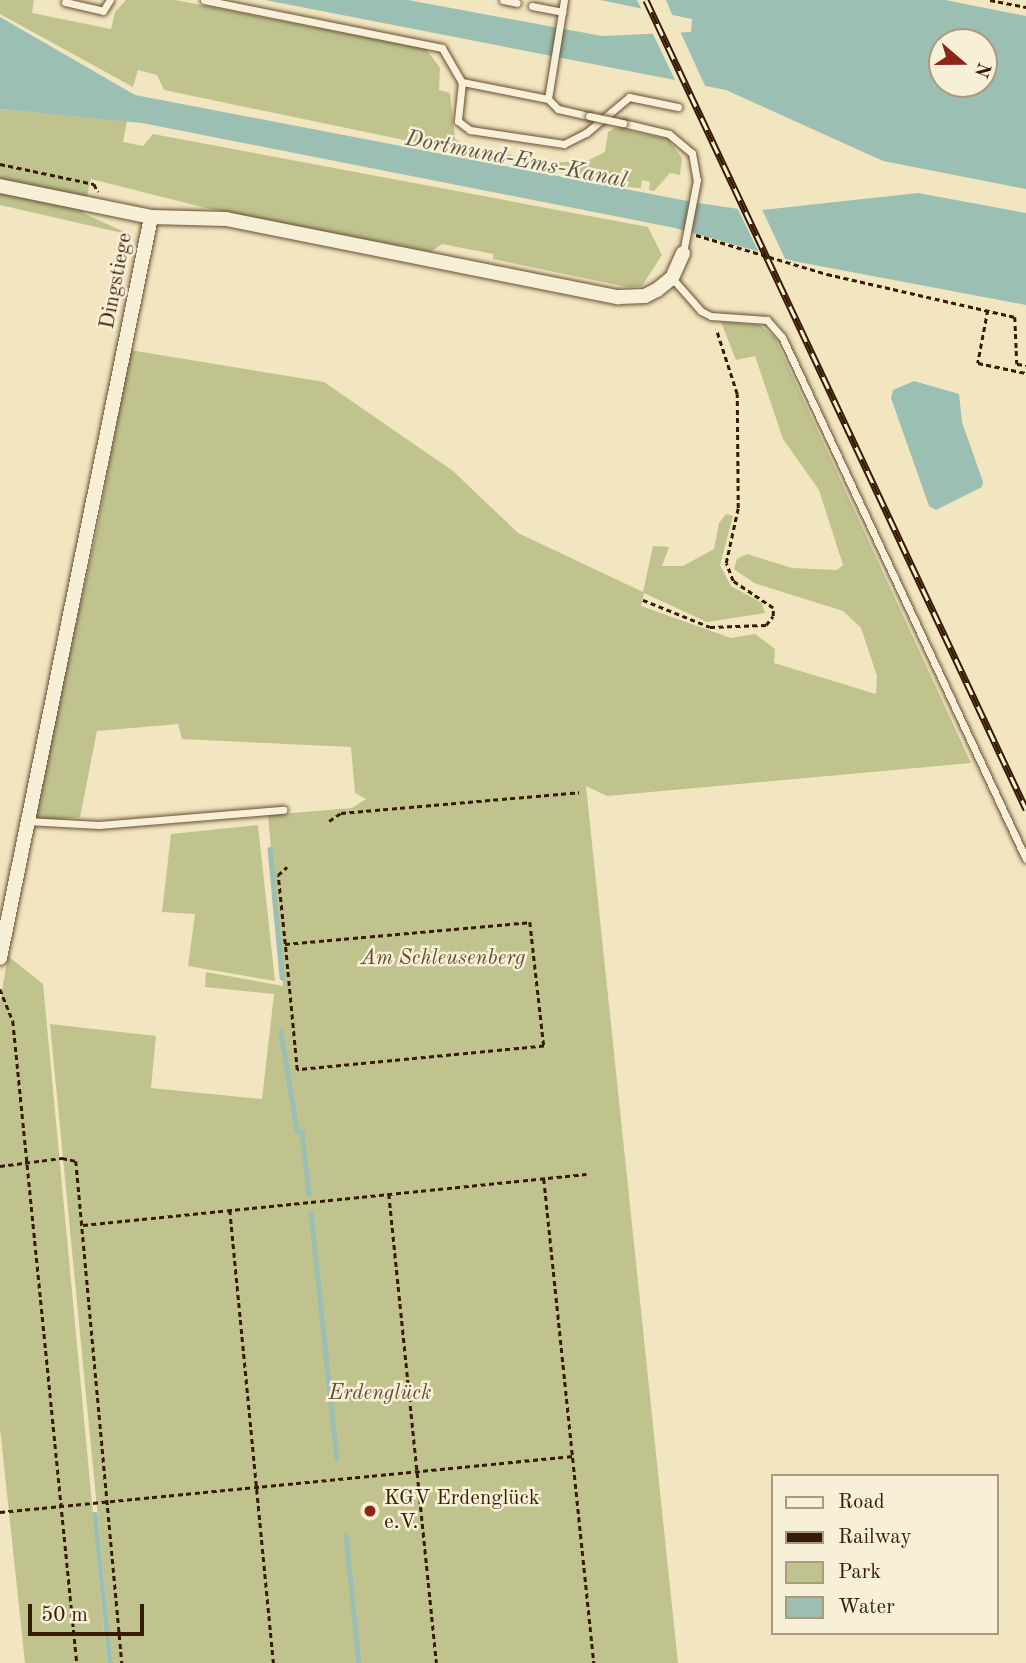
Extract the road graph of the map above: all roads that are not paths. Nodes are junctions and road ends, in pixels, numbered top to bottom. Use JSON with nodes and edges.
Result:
{"nodes":[{"id":1,"x":110,"y":0,"type":"edge"},
{"id":2,"x":204,"y":0,"type":"edge"},
{"id":3,"x":503,"y":0,"type":"edge"},
{"id":4,"x":564,"y":0,"type":"edge"},
{"id":5,"x":65,"y":2,"type":"dead end"},
{"id":6,"x":517,"y":3,"type":"dead end"},
{"id":7,"x":532,"y":6,"type":"dead end"},
{"id":8,"x":562,"y":12,"type":"junction"},
{"id":9,"x":462,"y":82,"type":"junction"},
{"id":10,"x":548,"y":99,"type":"junction"},
{"id":11,"x":678,"y":107,"type":"dead end"},
{"id":12,"x":0,"y":186,"type":"edge"},
{"id":13,"x":151,"y":217,"type":"junction"},
{"id":14,"x":683,"y":253,"type":"joint"},
{"id":15,"x":672,"y":278,"type":"junction"},
{"id":16,"x":283,"y":810,"type":"dead end"},
{"id":17,"x":25,"y":821,"type":"junction"},
{"id":18,"x":1026,"y":859,"type":"edge"},
{"id":19,"x":0,"y":958,"type":"edge"}],
"edges":[{"from":1,"to":5,"type":"lane"},
{"from":2,"to":9,"type":"lane"},
{"from":3,"to":6,"type":"lane"},
{"from":4,"to":8,"type":"lane"},
{"from":7,"to":8,"type":"lane"},
{"from":8,"to":10,"type":"lane"},
{"from":9,"to":10,"type":"lane"},
{"from":9,"to":11,"type":"lane"},
{"from":10,"to":14,"type":"lane","bridge":true},
{"from":12,"to":13,"type":"street"},
{"from":13,"to":15,"type":"street","name":"Dingstiege"},
{"from":13,"to":17,"type":"street","name":"Dingstiege"},
{"from":14,"to":15,"type":"street"},
{"from":15,"to":18,"type":"lane"},
{"from":16,"to":17,"type":"lane"},
{"from":17,"to":19,"type":"street","name":"Dingstiege"}]}
